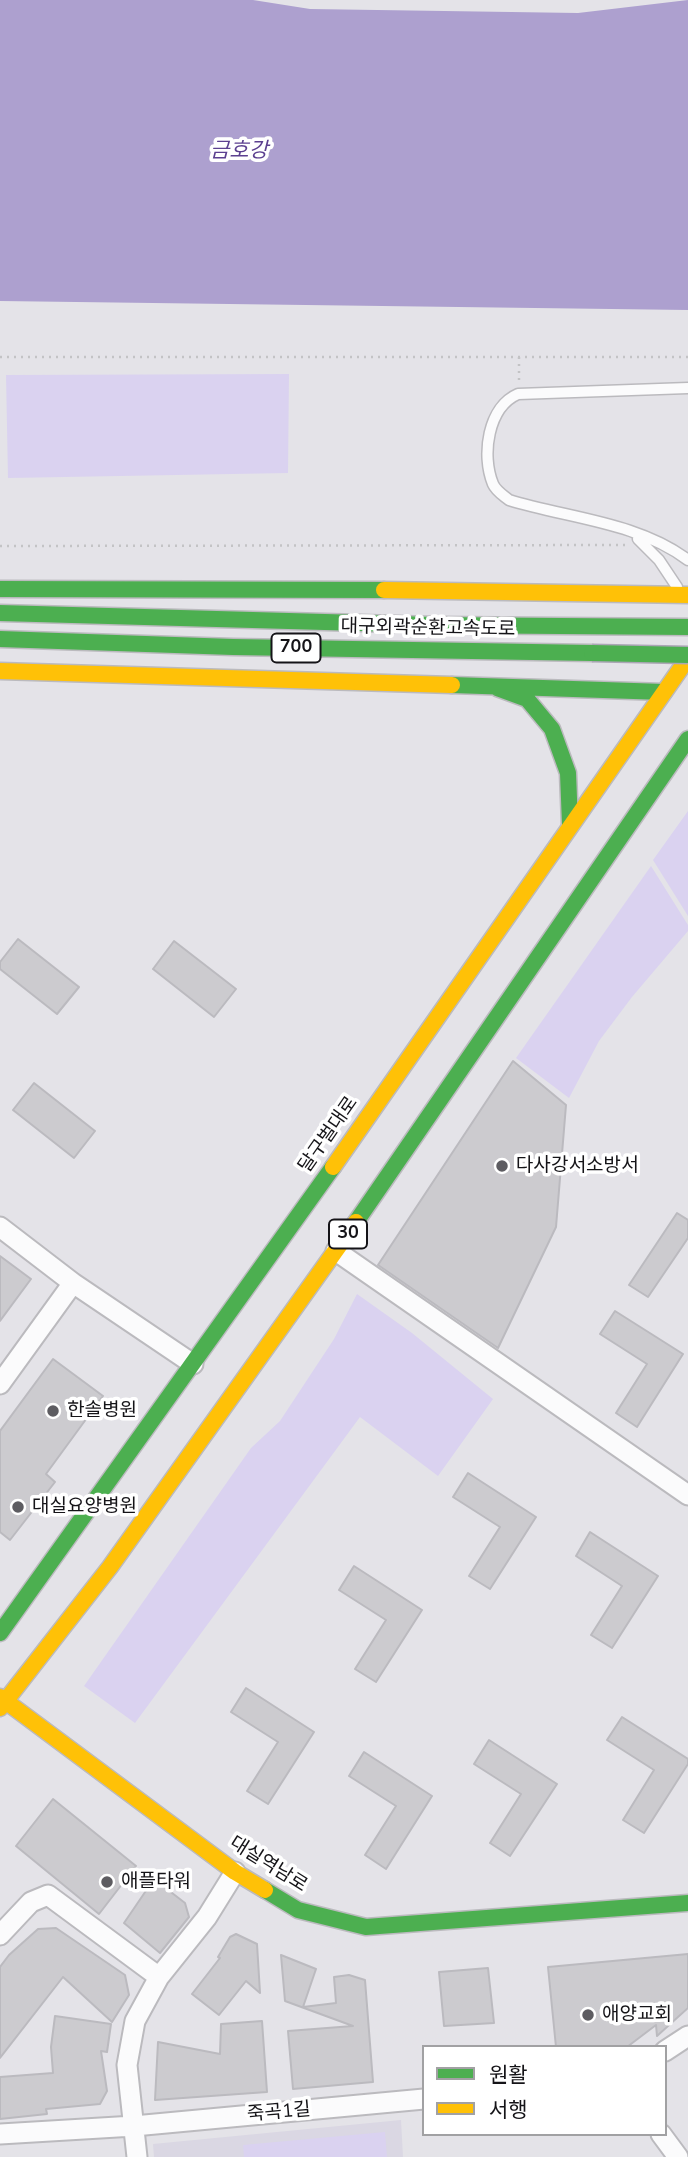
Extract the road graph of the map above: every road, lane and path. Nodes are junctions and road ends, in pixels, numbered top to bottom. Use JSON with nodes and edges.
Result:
{"nodes":[{"id":1,"x":519,"y":356,"type":"junction"},
{"id":2,"x":0,"y":357,"type":"edge"},
{"id":3,"x":688,"y":357,"type":"edge"},
{"id":4,"x":688,"y":388,"type":"edge"},
{"id":5,"x":519,"y":394,"type":"junction"},
{"id":6,"x":630,"y":532,"type":"junction"},
{"id":7,"x":646,"y":545,"type":"junction"},
{"id":8,"x":0,"y":547,"type":"edge"},
{"id":9,"x":688,"y":561,"type":"edge"},
{"id":10,"x":0,"y":589,"type":"edge"},
{"id":11,"x":685,"y":595,"type":"edge"},
{"id":12,"x":0,"y":613,"type":"edge"},
{"id":13,"x":688,"y":627,"type":"edge"},
{"id":14,"x":0,"y":639,"type":"edge"},
{"id":15,"x":688,"y":657,"type":"edge"},
{"id":16,"x":0,"y":671,"type":"edge"},
{"id":17,"x":489,"y":685,"type":"junction"},
{"id":18,"x":664,"y":692,"type":"junction"},
{"id":19,"x":688,"y":692,"type":"edge"},
{"id":20,"x":686,"y":745,"type":"edge"},
{"id":21,"x":570,"y":824,"type":"junction"},
{"id":22,"x":0,"y":1227,"type":"edge"},
{"id":23,"x":336,"y":1251,"type":"junction"},
{"id":24,"x":73,"y":1283,"type":"junction"},
{"id":25,"x":193,"y":1364,"type":"junction"},
{"id":26,"x":0,"y":1384,"type":"edge"},
{"id":27,"x":688,"y":1495,"type":"edge"},
{"id":28,"x":0,"y":1633,"type":"edge"},
{"id":29,"x":2,"y":1703,"type":"edge"},
{"id":30,"x":235,"y":1872,"type":"junction"},
{"id":31,"x":688,"y":1903,"type":"edge"},
{"id":32,"x":0,"y":1935,"type":"edge"},
{"id":33,"x":159,"y":1977,"type":"junction"},
{"id":34,"x":688,"y":2036,"type":"edge"},
{"id":35,"x":667,"y":2051,"type":"edge"},
{"id":36,"x":422,"y":2099,"type":"edge"},
{"id":37,"x":134,"y":2126,"type":"junction"},
{"id":38,"x":0,"y":2134,"type":"edge"},
{"id":39,"x":662,"y":2136,"type":"edge"},
{"id":40,"x":137,"y":2157,"type":"edge"},
{"id":41,"x":678,"y":2157,"type":"edge"}],
"edges":[{"from":1,"to":2,"type":"path"},
{"from":1,"to":3,"type":"path"},
{"from":1,"to":5,"type":"path"},
{"from":4,"to":5,"type":"lane"},
{"from":5,"to":6,"type":"lane"},
{"from":6,"to":7,"type":"lane"},
{"from":6,"to":9,"type":"lane"},
{"from":7,"to":8,"type":"path"},
{"from":7,"to":11,"type":"lane"},
{"from":10,"to":11,"type":"main road"},
{"from":12,"to":13,"type":"main road","name":"대구외곽순환고속도로","number":"700"},
{"from":14,"to":15,"type":"main road","name":"대구외곽순환고속도로","number":"700","bridge":true},
{"from":15,"to":18,"type":"main road","name":"달구벌대로","number":"30"},
{"from":16,"to":17,"type":"main road"},
{"from":17,"to":18,"type":"main road"},
{"from":17,"to":21,"type":"main road"},
{"from":18,"to":19,"type":"main road"},
{"from":18,"to":21,"type":"main road","name":"달구벌대로","number":"30"},
{"from":20,"to":23,"type":"main road","number":"30"},
{"from":21,"to":25,"type":"main road","name":"달구벌대로","number":"30"},
{"from":22,"to":24,"type":"street"},
{"from":23,"to":27,"type":"street"},
{"from":23,"to":29,"type":"main road","number":"30"},
{"from":24,"to":25,"type":"street"},
{"from":24,"to":26,"type":"street"},
{"from":25,"to":28,"type":"main road","name":"달구벌대로","number":"30"},
{"from":29,"to":30,"type":"main road","name":"대실역남로"},
{"from":30,"to":31,"type":"main road","name":"대실역남로"},
{"from":30,"to":33,"type":"street"},
{"from":32,"to":33,"type":"street"},
{"from":33,"to":37,"type":"street"},
{"from":34,"to":35,"type":"street"},
{"from":36,"to":37,"type":"street","name":"죽곡1길"},
{"from":37,"to":38,"type":"street","name":"죽곡1길"},
{"from":37,"to":40,"type":"street"},
{"from":39,"to":41,"type":"street"}]}
